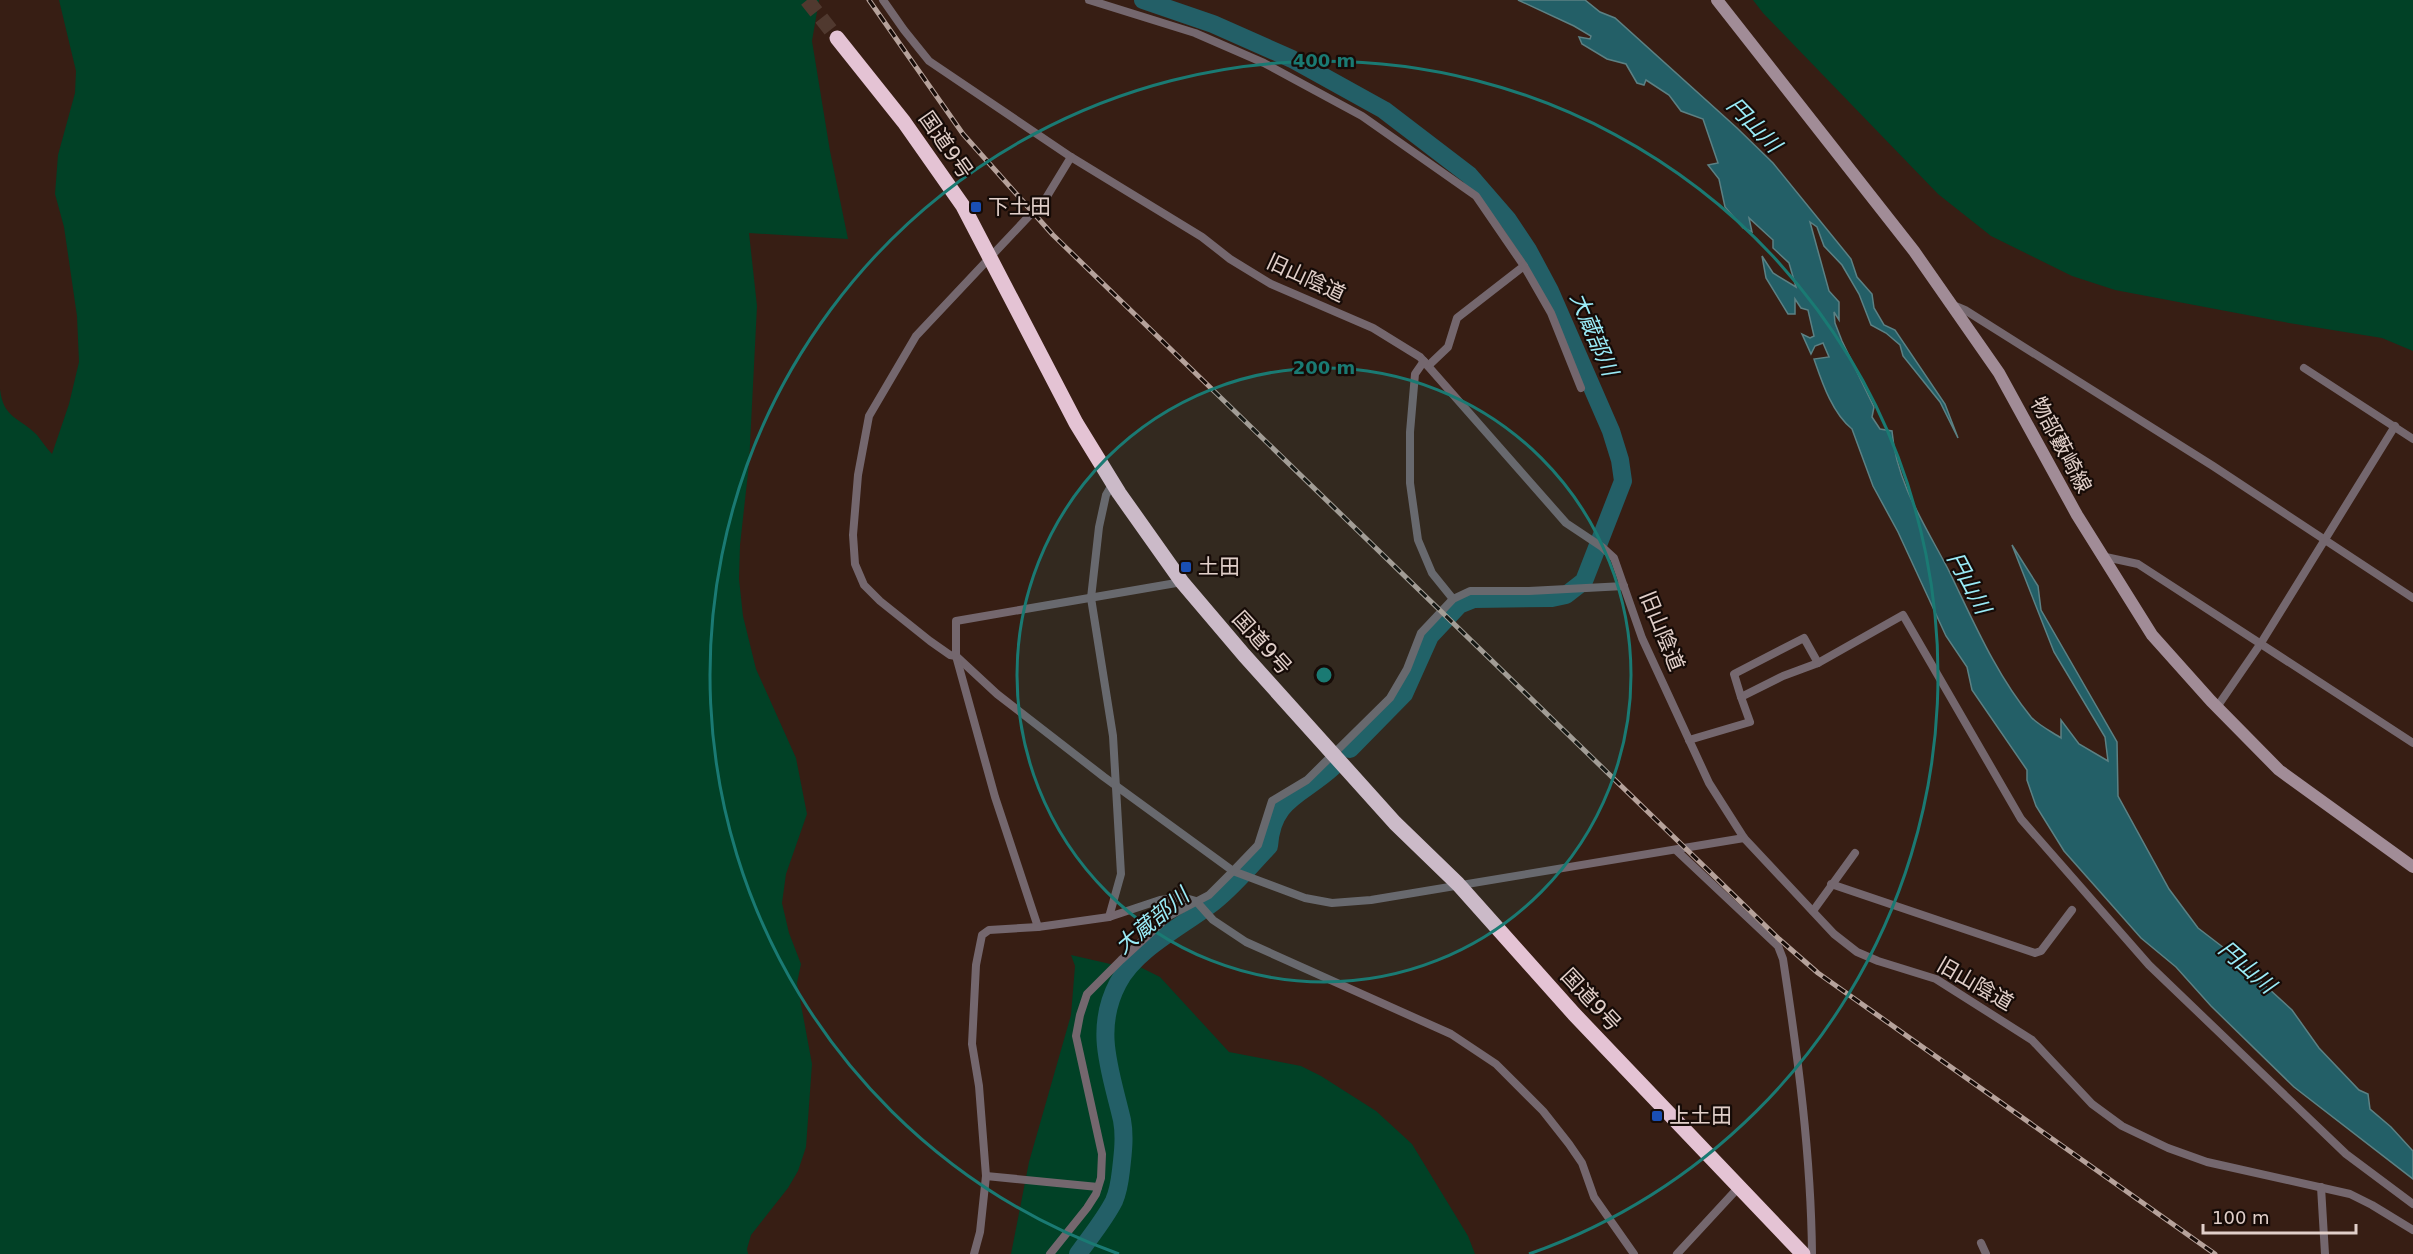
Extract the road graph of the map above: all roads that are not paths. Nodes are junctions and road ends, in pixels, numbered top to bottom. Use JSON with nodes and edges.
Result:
{"nodes":[{"id":1,"x":883,"y":0,"type":"edge"},
{"id":2,"x":1089,"y":0,"type":"edge"},
{"id":3,"x":1717,"y":0,"type":"edge"},
{"id":4,"x":837,"y":38,"type":"tunnel mouth"},
{"id":5,"x":1071,"y":157,"type":"junction"},
{"id":6,"x":990,"y":256,"type":"junction"},
{"id":7,"x":1524,"y":266,"type":"junction"},
{"id":8,"x":1951,"y":305,"type":"junction"},
{"id":9,"x":1426,"y":363,"type":"junction"},
{"id":10,"x":2304,"y":368,"type":"dead end"},
{"id":11,"x":1581,"y":388,"type":"dead end"},
{"id":12,"x":2395,"y":426,"type":"junction"},
{"id":13,"x":2413,"y":439,"type":"edge"},
{"id":14,"x":1113,"y":483,"type":"junction"},
{"id":15,"x":2325,"y":539,"type":"junction"},
{"id":16,"x":2101,"y":555,"type":"junction"},
{"id":17,"x":1182,"y":582,"type":"junction"},
{"id":18,"x":1624,"y":586,"type":"junction"},
{"id":19,"x":1091,"y":598,"type":"junction"},
{"id":20,"x":2413,"y":598,"type":"edge"},
{"id":21,"x":1453,"y":599,"type":"junction"},
{"id":22,"x":2261,"y":643,"type":"junction"},
{"id":23,"x":956,"y":657,"type":"junction"},
{"id":24,"x":1818,"y":663,"type":"junction"},
{"id":25,"x":1741,"y":697,"type":"junction"},
{"id":26,"x":2217,"y":707,"type":"junction"},
{"id":27,"x":1689,"y":740,"type":"junction"},
{"id":28,"x":2413,"y":742,"type":"edge"},
{"id":29,"x":1335,"y":754,"type":"junction"},
{"id":30,"x":1115,"y":786,"type":"junction"},
{"id":31,"x":1744,"y":838,"type":"junction"},
{"id":32,"x":1676,"y":850,"type":"junction"},
{"id":33,"x":1855,"y":853,"type":"dead end"},
{"id":34,"x":2413,"y":867,"type":"edge"},
{"id":35,"x":1233,"y":871,"type":"junction"},
{"id":36,"x":1458,"y":884,"type":"junction"},
{"id":37,"x":1831,"y":884,"type":"junction"},
{"id":38,"x":1196,"y":901,"type":"junction"},
{"id":39,"x":2072,"y":910,"type":"dead end"},
{"id":40,"x":1813,"y":911,"type":"junction"},
{"id":41,"x":1109,"y":916,"type":"junction"},
{"id":42,"x":1038,"y":927,"type":"junction"},
{"id":43,"x":986,"y":1176,"type":"junction"},
{"id":44,"x":1098,"y":1186,"type":"junction"},
{"id":45,"x":2321,"y":1187,"type":"junction"},
{"id":46,"x":1738,"y":1188,"type":"junction"},
{"id":47,"x":2413,"y":1204,"type":"edge"},
{"id":48,"x":2413,"y":1230,"type":"edge"},
{"id":49,"x":1981,"y":1243,"type":"dead end"},
{"id":50,"x":974,"y":1254,"type":"edge"},
{"id":51,"x":1050,"y":1254,"type":"edge"},
{"id":52,"x":1634,"y":1254,"type":"edge"},
{"id":53,"x":1677,"y":1254,"type":"edge"},
{"id":54,"x":1803,"y":1254,"type":"edge"},
{"id":55,"x":1812,"y":1254,"type":"edge"},
{"id":56,"x":1986,"y":1254,"type":"edge"},
{"id":57,"x":2325,"y":1254,"type":"edge"}],
"edges":[{"from":1,"to":5,"type":"street","name":"旧山陰道"},
{"from":2,"to":7,"type":"street"},
{"from":3,"to":8,"type":"main road","name":"物部藪崎線"},
{"from":4,"to":6,"type":"highway","name":"国道9号"},
{"from":5,"to":6,"type":"street"},
{"from":5,"to":9,"type":"street","name":"旧山陰道"},
{"from":6,"to":14,"type":"highway","name":"国道9号"},
{"from":6,"to":23,"type":"street"},
{"from":7,"to":9,"type":"street"},
{"from":7,"to":11,"type":"street"},
{"from":8,"to":15,"type":"street"},
{"from":8,"to":16,"type":"main road","name":"物部藪崎線"},
{"from":9,"to":18,"type":"street","name":"旧山陰道"},
{"from":9,"to":21,"type":"street"},
{"from":10,"to":12,"type":"street"},
{"from":12,"to":13,"type":"street"},
{"from":12,"to":15,"type":"street"},
{"from":14,"to":17,"type":"highway","name":"国道9号"},
{"from":14,"to":19,"type":"street"},
{"from":15,"to":20,"type":"street"},
{"from":15,"to":22,"type":"street"},
{"from":16,"to":22,"type":"street"},
{"from":16,"to":26,"type":"main road","name":"物部藪崎線"},
{"from":17,"to":19,"type":"street"},
{"from":17,"to":29,"type":"highway","name":"国道9号"},
{"from":18,"to":21,"type":"street"},
{"from":18,"to":27,"type":"street","name":"旧山陰道"},
{"from":19,"to":23,"type":"street"},
{"from":19,"to":30,"type":"street"},
{"from":21,"to":29,"type":"street"},
{"from":22,"to":26,"type":"street"},
{"from":22,"to":28,"type":"street"},
{"from":23,"to":30,"type":"street"},
{"from":23,"to":42,"type":"street"},
{"from":24,"to":25,"type":"street"},
{"from":24,"to":25,"type":"street"},
{"from":24,"to":47,"type":"street"},
{"from":25,"to":27,"type":"street"},
{"from":26,"to":34,"type":"main road","name":"物部藪崎線"},
{"from":27,"to":31,"type":"street","name":"旧山陰道"},
{"from":29,"to":35,"type":"street"},
{"from":29,"to":36,"type":"highway","name":"国道9号"},
{"from":30,"to":35,"type":"street"},
{"from":30,"to":41,"type":"street"},
{"from":31,"to":32,"type":"street"},
{"from":31,"to":40,"type":"street","name":"旧山陰道"},
{"from":32,"to":36,"type":"street"},
{"from":32,"to":55,"type":"street"},
{"from":33,"to":37,"type":"street"},
{"from":35,"to":36,"type":"street"},
{"from":35,"to":38,"type":"street"},
{"from":36,"to":46,"type":"highway","name":"国道9号"},
{"from":37,"to":39,"type":"street"},
{"from":37,"to":40,"type":"street"},
{"from":38,"to":41,"type":"street"},
{"from":38,"to":44,"type":"street"},
{"from":38,"to":52,"type":"street"},
{"from":40,"to":45,"type":"street","name":"旧山陰道"},
{"from":41,"to":42,"type":"street"},
{"from":42,"to":43,"type":"street"},
{"from":43,"to":44,"type":"street"},
{"from":43,"to":50,"type":"street"},
{"from":44,"to":51,"type":"street"},
{"from":45,"to":48,"type":"street","name":"旧山陰道"},
{"from":45,"to":57,"type":"street"},
{"from":46,"to":53,"type":"street"},
{"from":46,"to":54,"type":"highway","name":"国道9号"},
{"from":49,"to":56,"type":"street"}]}
